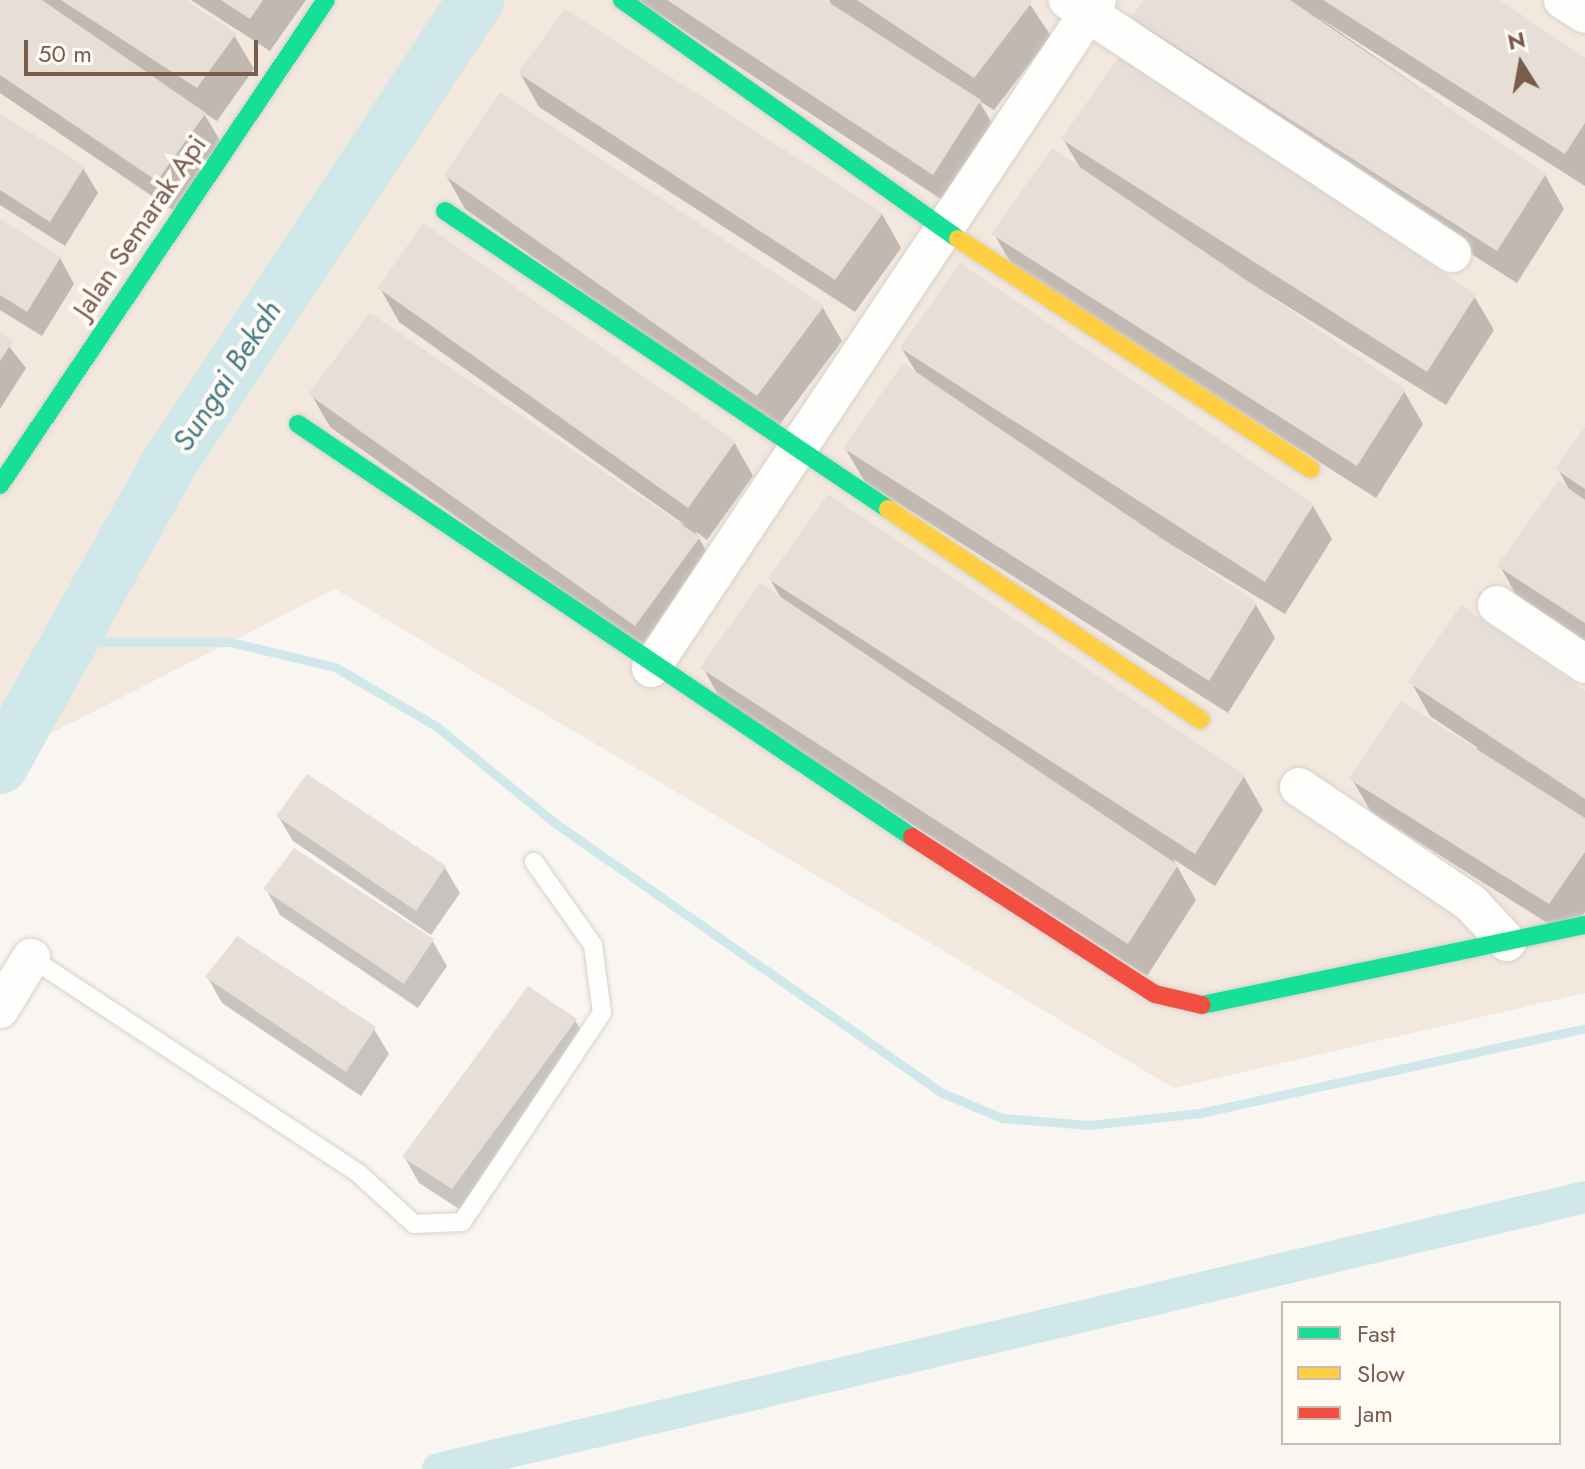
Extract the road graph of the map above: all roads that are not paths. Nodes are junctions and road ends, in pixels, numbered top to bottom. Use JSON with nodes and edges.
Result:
{"nodes":[{"id":1,"x":326,"y":0,"type":"edge"},
{"id":2,"x":622,"y":0,"type":"edge"},
{"id":3,"x":1563,"y":0,"type":"edge"},
{"id":4,"x":1084,"y":5,"type":"edge"},
{"id":5,"x":1585,"y":14,"type":"edge"},
{"id":6,"x":445,"y":211,"type":"dead end"},
{"id":7,"x":943,"y":229,"type":"junction"},
{"id":8,"x":1452,"y":253,"type":"dead end"},
{"id":9,"x":298,"y":424,"type":"dead end"},
{"id":10,"x":798,"y":444,"type":"junction"},
{"id":11,"x":1311,"y":469,"type":"dead end"},
{"id":12,"x":0,"y":485,"type":"edge"},
{"id":13,"x":1497,"y":605,"type":"dead end"},
{"id":14,"x":1585,"y":664,"type":"edge"},
{"id":15,"x":651,"y":668,"type":"junction"},
{"id":16,"x":1201,"y":720,"type":"dead end"},
{"id":17,"x":1299,"y":787,"type":"dead end"},
{"id":18,"x":534,"y":862,"type":"dead end"},
{"id":19,"x":1585,"y":925,"type":"edge"},
{"id":20,"x":1507,"y":942,"type":"junction"},
{"id":21,"x":31,"y":958,"type":"joint"},
{"id":22,"x":0,"y":1009,"type":"edge"}],
"edges":[{"from":1,"to":12,"type":"street","name":"Jalan Semarak Api"},
{"from":2,"to":7,"type":"street"},
{"from":3,"to":5,"type":"street"},
{"from":4,"to":7,"type":"street"},
{"from":4,"to":8,"type":"street"},
{"from":6,"to":10,"type":"street"},
{"from":7,"to":10,"type":"street"},
{"from":7,"to":11,"type":"street"},
{"from":9,"to":15,"type":"street"},
{"from":10,"to":15,"type":"street"},
{"from":10,"to":16,"type":"street"},
{"from":13,"to":14,"type":"street"},
{"from":15,"to":20,"type":"street"},
{"from":17,"to":20,"type":"street"},
{"from":18,"to":21,"type":"lane"},
{"from":19,"to":20,"type":"street"},
{"from":21,"to":22,"type":"street"}]}
